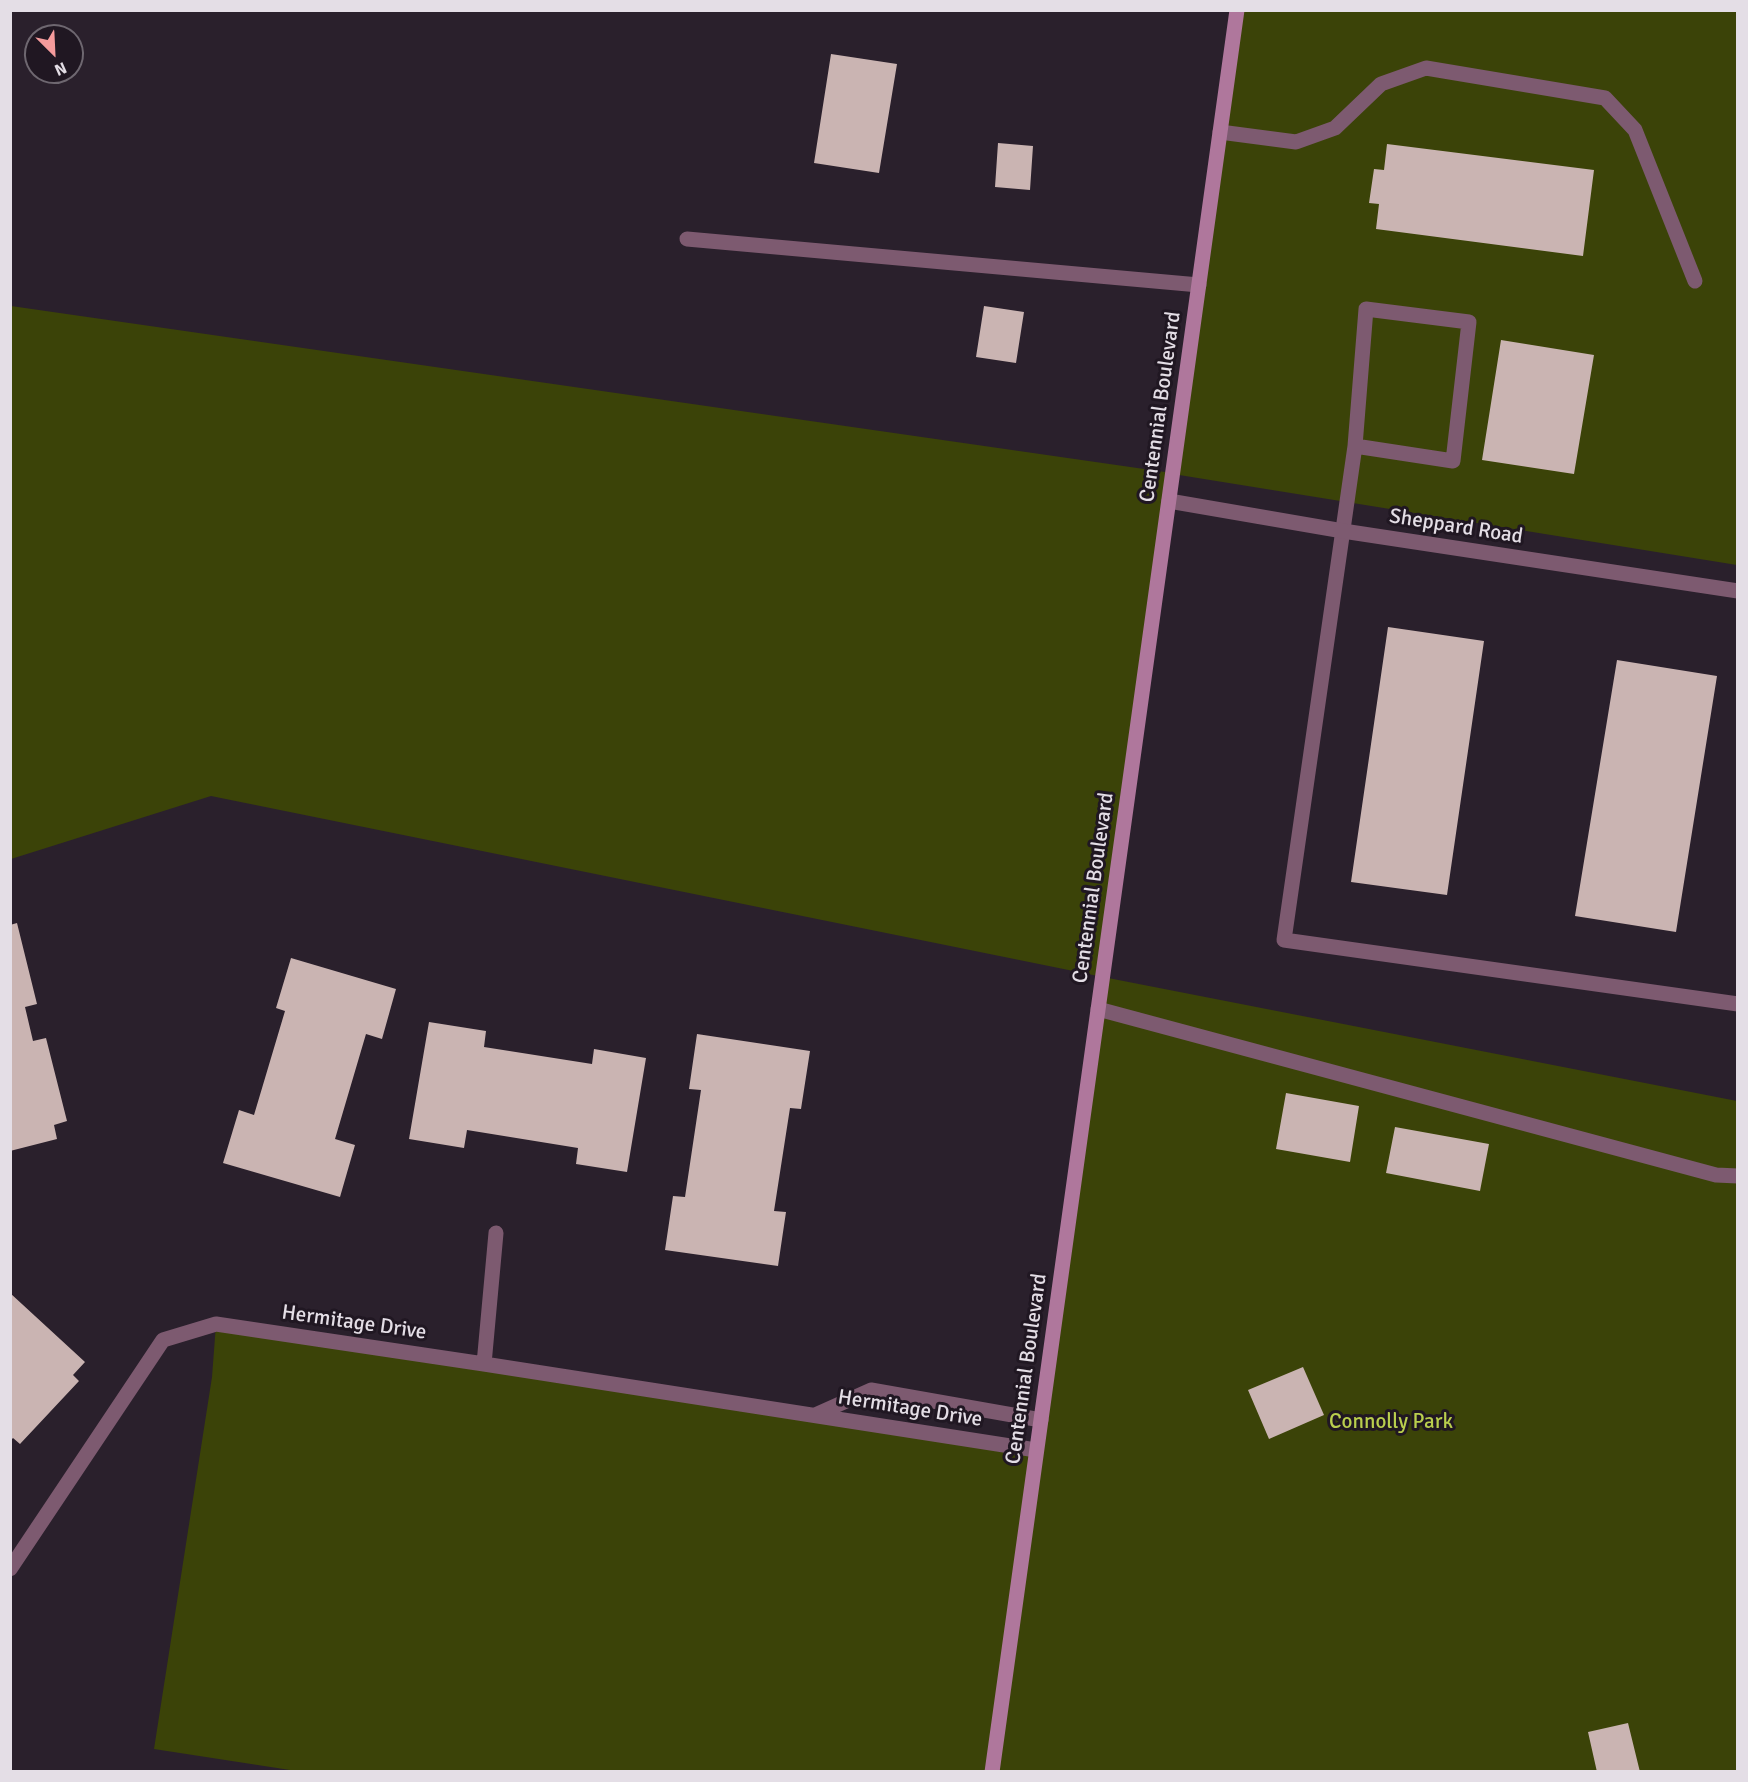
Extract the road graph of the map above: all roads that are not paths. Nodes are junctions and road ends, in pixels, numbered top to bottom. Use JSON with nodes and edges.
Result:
{"nodes":[{"id":1,"x":1237,"y":10,"type":"edge"},
{"id":2,"x":1220,"y":132,"type":"junction"},
{"id":3,"x":687,"y":239,"type":"dead end"},
{"id":4,"x":1695,"y":280,"type":"dead end"},
{"id":5,"x":1199,"y":285,"type":"junction"},
{"id":6,"x":1355,"y":446,"type":"junction"},
{"id":7,"x":1169,"y":501,"type":"junction"},
{"id":8,"x":1343,"y":531,"type":"junction"},
{"id":9,"x":1737,"y":591,"type":"edge"},
{"id":10,"x":1737,"y":1004,"type":"edge"},
{"id":11,"x":1098,"y":1010,"type":"junction"},
{"id":12,"x":1737,"y":1176,"type":"edge"},
{"id":13,"x":496,"y":1233,"type":"dead end"},
{"id":14,"x":484,"y":1364,"type":"junction"},
{"id":15,"x":812,"y":1415,"type":"junction"},
{"id":16,"x":1041,"y":1420,"type":"junction"},
{"id":17,"x":1036,"y":1450,"type":"junction"},
{"id":18,"x":10,"y":1569,"type":"edge"},
{"id":19,"x":992,"y":1772,"type":"edge"}],
"edges":[{"from":1,"to":2,"type":"main road","name":"Centennial Boulevard"},
{"from":2,"to":4,"type":"street"},
{"from":2,"to":5,"type":"main road","name":"Centennial Boulevard"},
{"from":3,"to":5,"type":"street"},
{"from":5,"to":7,"type":"main road","name":"Centennial Boulevard"},
{"from":6,"to":6,"type":"street"},
{"from":6,"to":8,"type":"street"},
{"from":7,"to":8,"type":"street","name":"Sheppard Road"},
{"from":7,"to":11,"type":"main road","name":"Centennial Boulevard"},
{"from":8,"to":9,"type":"street","name":"Sheppard Road"},
{"from":8,"to":10,"type":"street"},
{"from":11,"to":12,"type":"street"},
{"from":11,"to":16,"type":"main road","name":"Centennial Boulevard"},
{"from":13,"to":14,"type":"street"},
{"from":14,"to":15,"type":"street","name":"Hermitage Drive"},
{"from":14,"to":18,"type":"street","name":"Hermitage Drive"},
{"from":15,"to":16,"type":"street","name":"Hermitage Drive"},
{"from":15,"to":17,"type":"street","name":"Hermitage Drive"},
{"from":16,"to":17,"type":"main road","name":"Centennial Boulevard"},
{"from":17,"to":19,"type":"main road","name":"Centennial Boulevard"}]}
